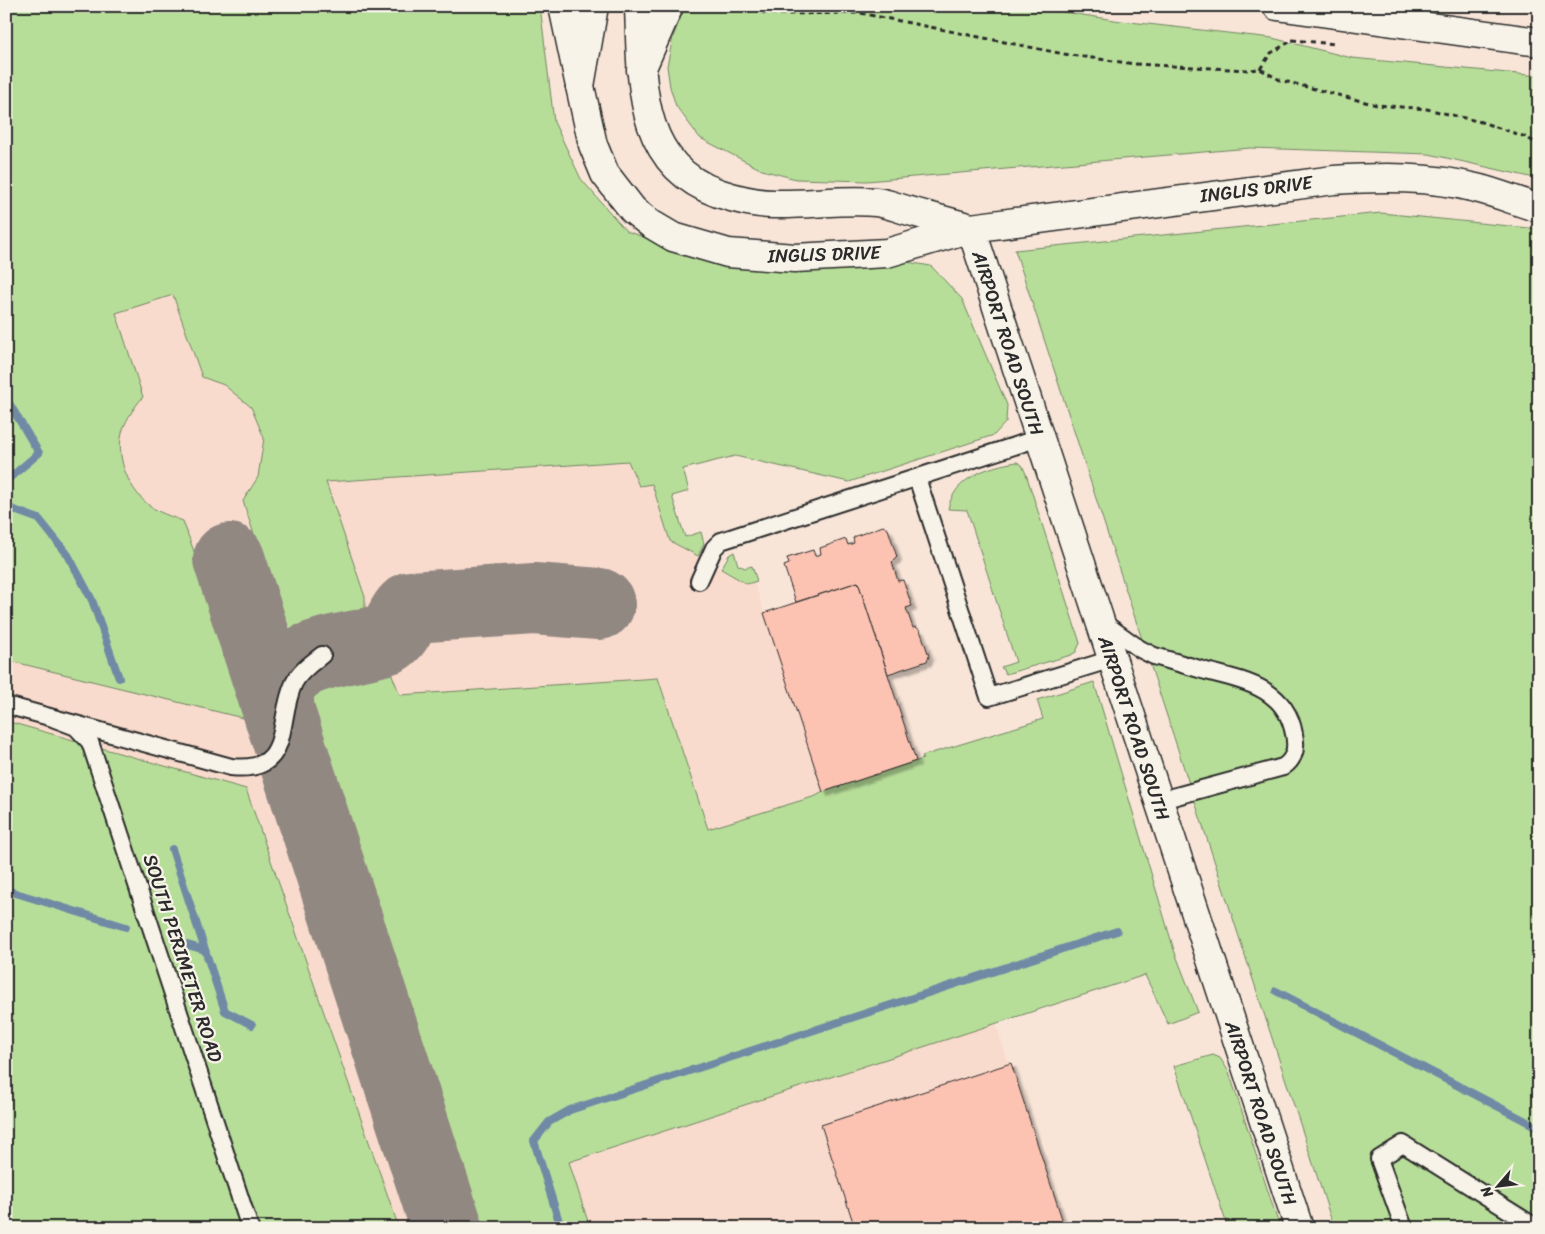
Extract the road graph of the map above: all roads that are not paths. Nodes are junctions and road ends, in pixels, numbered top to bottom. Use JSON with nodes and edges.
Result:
{"nodes":[{"id":1,"x":563,"y":6,"type":"edge"},
{"id":2,"x":594,"y":6,"type":"edge"},
{"id":3,"x":639,"y":6,"type":"edge"},
{"id":4,"x":669,"y":6,"type":"edge"},
{"id":5,"x":1277,"y":6,"type":"edge"},
{"id":6,"x":1539,"y":42,"type":"edge"},
{"id":7,"x":641,"y":70,"type":"junction"},
{"id":8,"x":580,"y":86,"type":"junction"},
{"id":9,"x":1539,"y":208,"type":"edge"},
{"id":10,"x":971,"y":228,"type":"junction"},
{"id":11,"x":1039,"y":438,"type":"junction"},
{"id":12,"x":917,"y":478,"type":"junction"},
{"id":13,"x":699,"y":580,"type":"dead end"},
{"id":14,"x":1099,"y":620,"type":"junction"},
{"id":15,"x":322,"y":655,"type":"dead end"},
{"id":16,"x":1112,"y":658,"type":"junction"},
{"id":17,"x":6,"y":705,"type":"edge"},
{"id":18,"x":55,"y":719,"type":"junction"},
{"id":19,"x":1158,"y":801,"type":"junction"},
{"id":20,"x":250,"y":1228,"type":"edge"},
{"id":21,"x":1299,"y":1228,"type":"edge"},
{"id":22,"x":1404,"y":1228,"type":"edge"},
{"id":23,"x":1537,"y":1228,"type":"edge"}],
"edges":[{"from":1,"to":8,"type":"street"},
{"from":2,"to":8,"type":"street","name":"INGLIS DRIVE"},
{"from":3,"to":7,"type":"street","name":"INGLIS DRIVE"},
{"from":4,"to":7,"type":"street"},
{"from":5,"to":6,"type":"street"},
{"from":7,"to":10,"type":"street","name":"INGLIS DRIVE"},
{"from":8,"to":10,"type":"street","name":"INGLIS DRIVE"},
{"from":9,"to":10,"type":"street","name":"INGLIS DRIVE"},
{"from":10,"to":11,"type":"street","name":"AIRPORT ROAD SOUTH"},
{"from":11,"to":12,"type":"lane"},
{"from":11,"to":14,"type":"street","name":"AIRPORT ROAD SOUTH"},
{"from":12,"to":13,"type":"lane"},
{"from":12,"to":16,"type":"lane"},
{"from":14,"to":16,"type":"street","name":"AIRPORT ROAD SOUTH"},
{"from":14,"to":19,"type":"lane"},
{"from":15,"to":18,"type":"lane","name":"SOUTH PERIMETER ROAD"},
{"from":16,"to":19,"type":"street","name":"AIRPORT ROAD SOUTH"},
{"from":17,"to":18,"type":"lane","name":"SOUTH PERIMETER ROAD"},
{"from":18,"to":20,"type":"lane","name":"SOUTH PERIMETER ROAD"},
{"from":19,"to":21,"type":"street","name":"AIRPORT ROAD SOUTH"},
{"from":22,"to":23,"type":"lane"}]}
